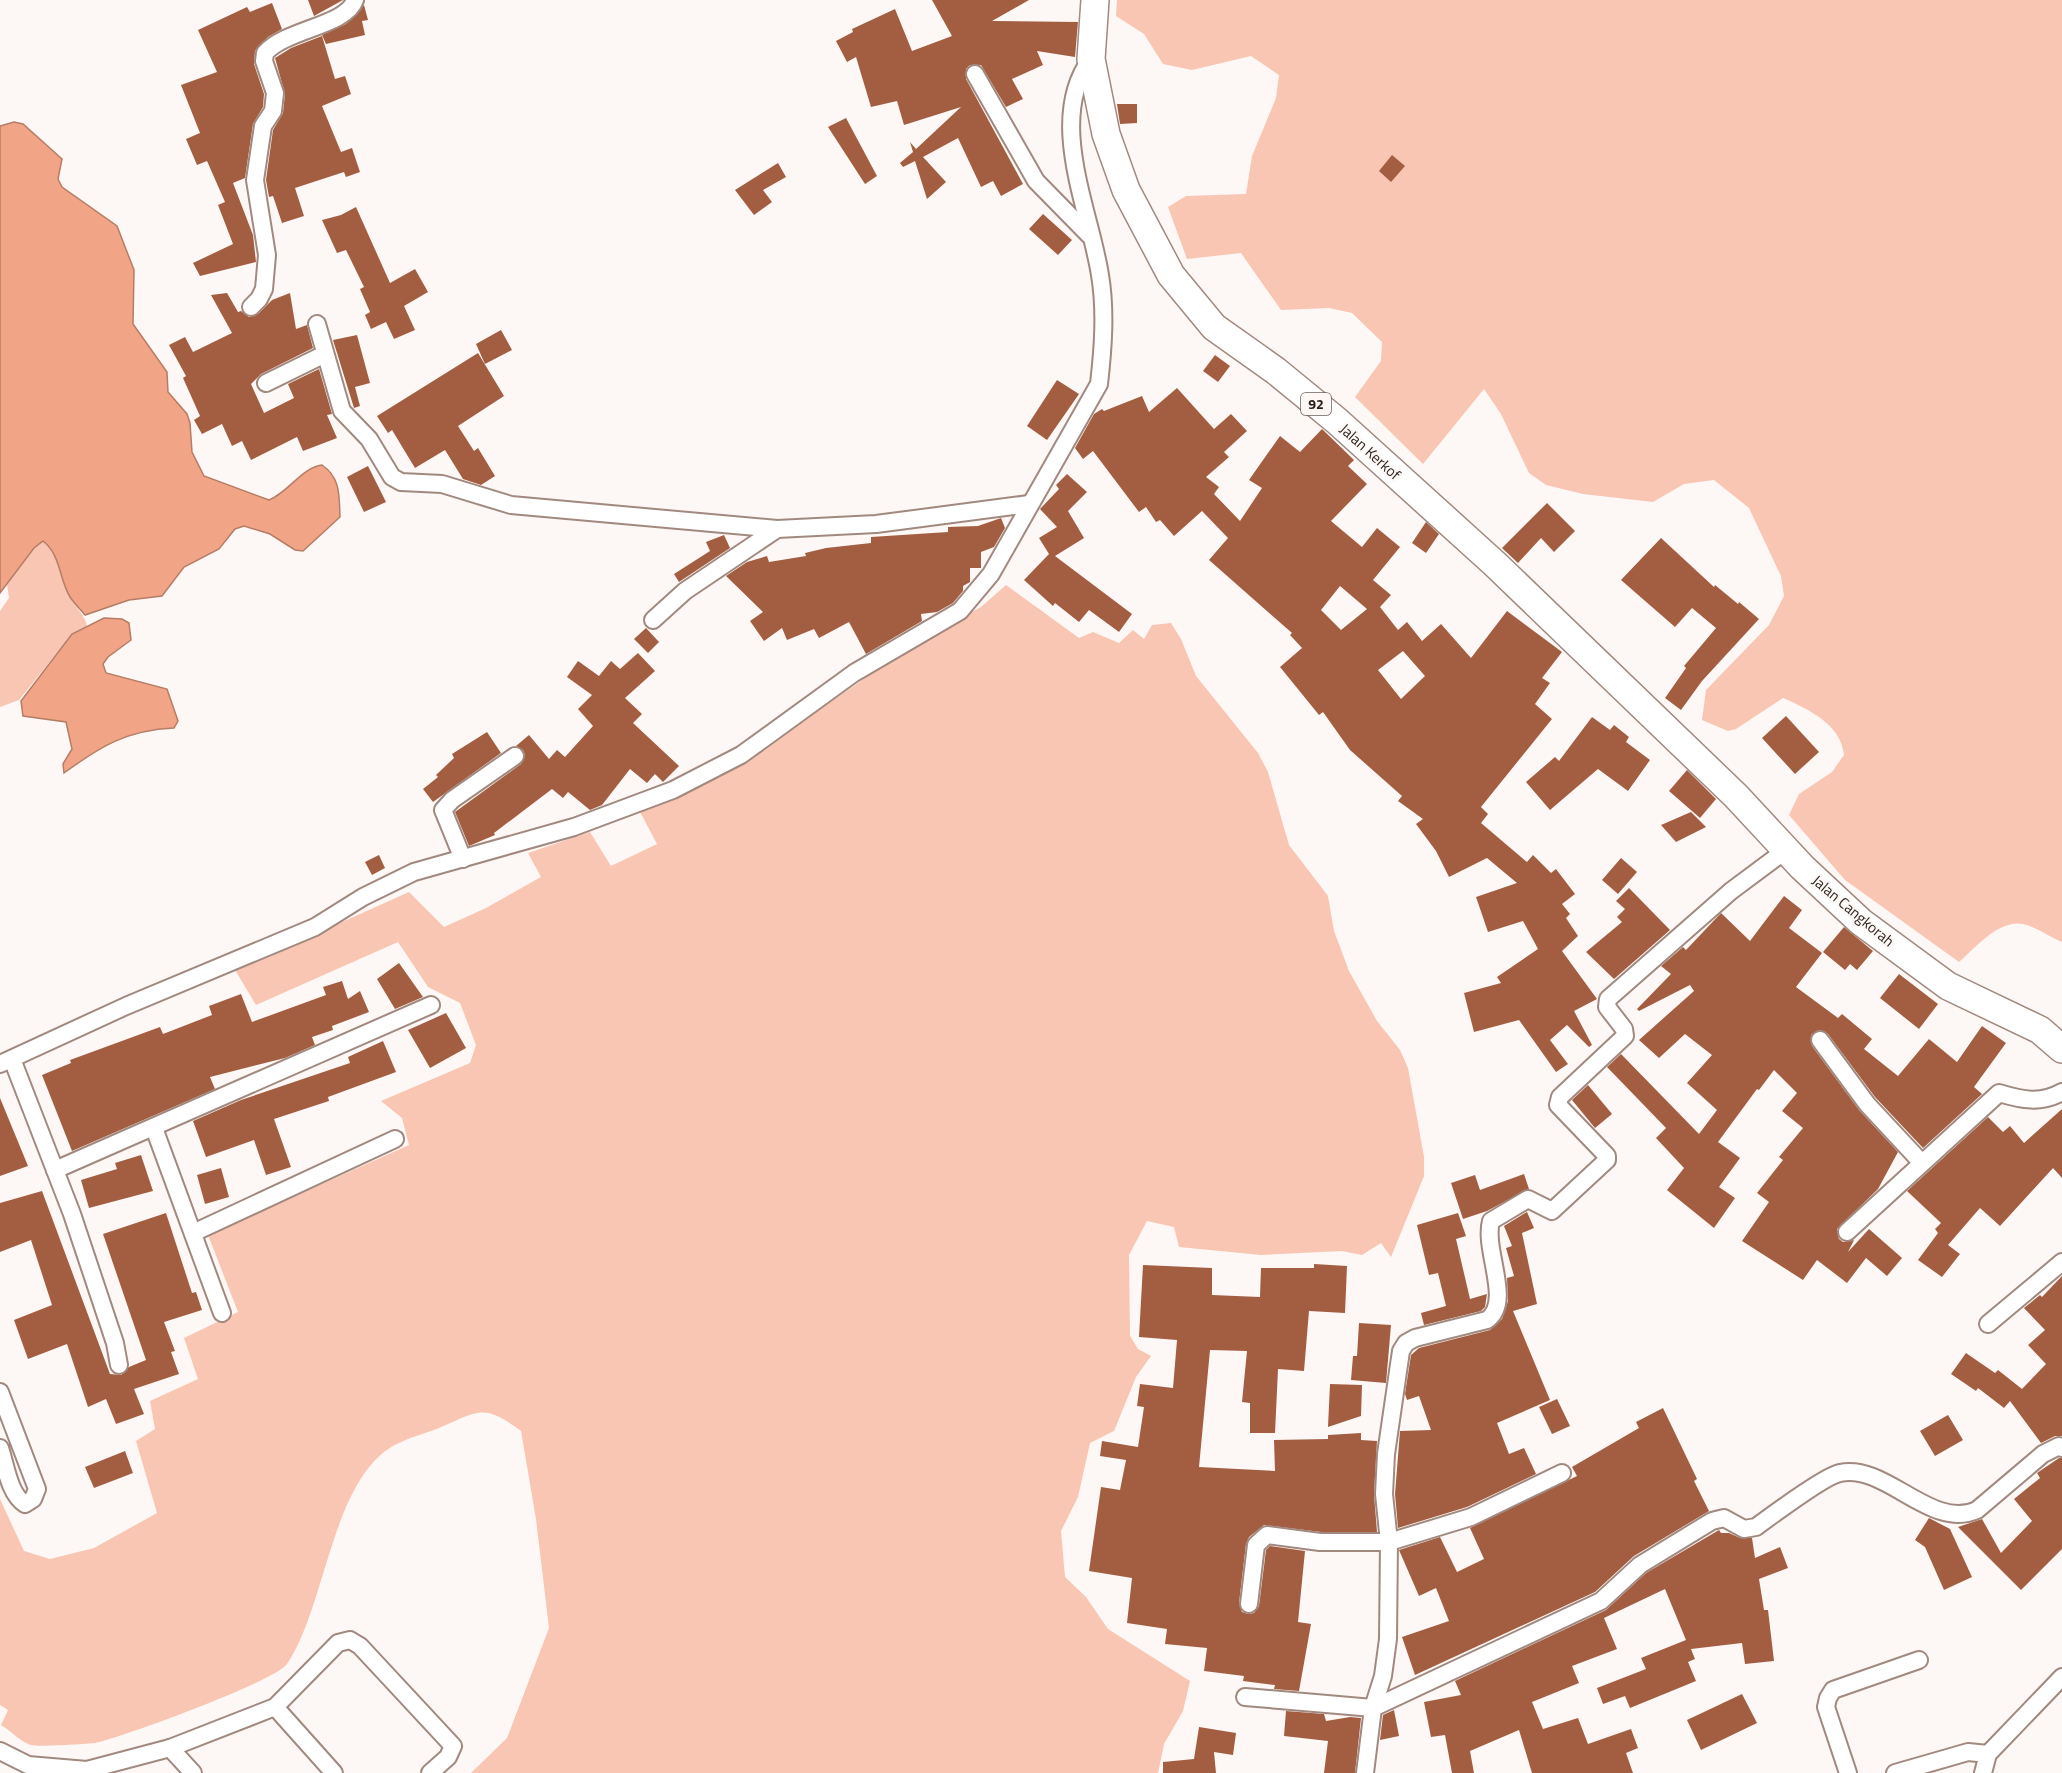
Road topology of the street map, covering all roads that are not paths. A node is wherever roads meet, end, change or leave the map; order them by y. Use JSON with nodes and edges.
{"nodes":[{"id":1,"x":355,"y":0,"type":"edge"},
{"id":2,"x":1095,"y":0,"type":"edge"},
{"id":3,"x":1091,"y":59,"type":"junction"},
{"id":4,"x":975,"y":74,"type":"dead end"},
{"id":5,"x":1090,"y":236,"type":"junction"},
{"id":6,"x":251,"y":307,"type":"dead end"},
{"id":7,"x":317,"y":324,"type":"dead end"},
{"id":8,"x":325,"y":354,"type":"junction"},
{"id":9,"x":266,"y":383,"type":"dead end"},
{"id":10,"x":1029,"y":504,"type":"junction"},
{"id":11,"x":777,"y":529,"type":"junction"},
{"id":12,"x":653,"y":620,"type":"dead end"},
{"id":13,"x":1673,"y":735,"type":"joint"},
{"id":14,"x":514,"y":756,"type":"dead end"},
{"id":15,"x":1786,"y":850,"type":"junction"},
{"id":16,"x":463,"y":859,"type":"junction"},
{"id":17,"x":431,"y":1005,"type":"dead end"},
{"id":18,"x":1820,"y":1040,"type":"dead end"},
{"id":19,"x":2062,"y":1049,"type":"edge"},
{"id":20,"x":6,"y":1061,"type":"edge"},
{"id":21,"x":2062,"y":1092,"type":"edge"},
{"id":22,"x":154,"y":1128,"type":"junction"},
{"id":23,"x":395,"y":1139,"type":"dead end"},
{"id":24,"x":1921,"y":1162,"type":"junction"},
{"id":25,"x":55,"y":1170,"type":"junction"},
{"id":26,"x":1847,"y":1232,"type":"dead end"},
{"id":27,"x":193,"y":1233,"type":"junction"},
{"id":28,"x":2062,"y":1262,"type":"edge"},
{"id":29,"x":222,"y":1313,"type":"dead end"},
{"id":30,"x":1988,"y":1324,"type":"dead end"},
{"id":31,"x":119,"y":1365,"type":"dead end"},
{"id":32,"x":0,"y":1392,"type":"edge"},
{"id":33,"x":0,"y":1448,"type":"edge"},
{"id":34,"x":2062,"y":1448,"type":"edge"},
{"id":35,"x":1562,"y":1473,"type":"dead end"},
{"id":36,"x":1389,"y":1542,"type":"junction"},
{"id":37,"x":1249,"y":1604,"type":"dead end"},
{"id":38,"x":1919,"y":1660,"type":"dead end"},
{"id":39,"x":2062,"y":1677,"type":"edge"},
{"id":40,"x":1245,"y":1697,"type":"dead end"},
{"id":41,"x":275,"y":1707,"type":"junction"},
{"id":42,"x":1373,"y":1708,"type":"junction"},
{"id":43,"x":170,"y":1748,"type":"junction"},
{"id":44,"x":0,"y":1751,"type":"edge"},
{"id":45,"x":1988,"y":1754,"type":"junction"},
{"id":46,"x":193,"y":1773,"type":"edge"},
{"id":47,"x":334,"y":1773,"type":"edge"},
{"id":48,"x":430,"y":1773,"type":"edge"},
{"id":49,"x":1365,"y":1773,"type":"edge"},
{"id":50,"x":1848,"y":1773,"type":"edge"},
{"id":51,"x":1895,"y":1773,"type":"edge"},
{"id":52,"x":1983,"y":1773,"type":"edge"}],
"edges":[{"from":1,"to":6,"type":"street"},
{"from":2,"to":3,"type":"main road","name":"Jalan Kerkof","number":"92"},
{"from":3,"to":5,"type":"street"},
{"from":3,"to":13,"type":"main road","name":"Jalan Kerkof","number":"92"},
{"from":4,"to":5,"type":"street"},
{"from":5,"to":10,"type":"street"},
{"from":7,"to":8,"type":"street"},
{"from":8,"to":9,"type":"street"},
{"from":8,"to":11,"type":"street"},
{"from":10,"to":11,"type":"street"},
{"from":10,"to":16,"type":"street"},
{"from":11,"to":12,"type":"street"},
{"from":13,"to":15,"type":"main road","name":"Jalan Cangkorah"},
{"from":14,"to":16,"type":"street"},
{"from":15,"to":19,"type":"main road","name":"Jalan Cangkorah"},
{"from":15,"to":36,"type":"street"},
{"from":16,"to":20,"type":"street"},
{"from":17,"to":22,"type":"street"},
{"from":18,"to":24,"type":"street"},
{"from":20,"to":25,"type":"street"},
{"from":21,"to":24,"type":"street"},
{"from":22,"to":25,"type":"street"},
{"from":22,"to":27,"type":"street"},
{"from":23,"to":27,"type":"street"},
{"from":24,"to":26,"type":"street"},
{"from":25,"to":31,"type":"street"},
{"from":27,"to":29,"type":"street"},
{"from":28,"to":30,"type":"street"},
{"from":32,"to":33,"type":"street"},
{"from":34,"to":42,"type":"street"},
{"from":35,"to":36,"type":"street"},
{"from":36,"to":37,"type":"street"},
{"from":36,"to":42,"type":"street"},
{"from":38,"to":50,"type":"street"},
{"from":39,"to":45,"type":"street"},
{"from":40,"to":42,"type":"street"},
{"from":41,"to":43,"type":"street"},
{"from":41,"to":47,"type":"street"},
{"from":41,"to":48,"type":"street"},
{"from":42,"to":49,"type":"street"},
{"from":43,"to":44,"type":"street"},
{"from":43,"to":46,"type":"street"},
{"from":45,"to":51,"type":"street"},
{"from":45,"to":52,"type":"street"}]}
